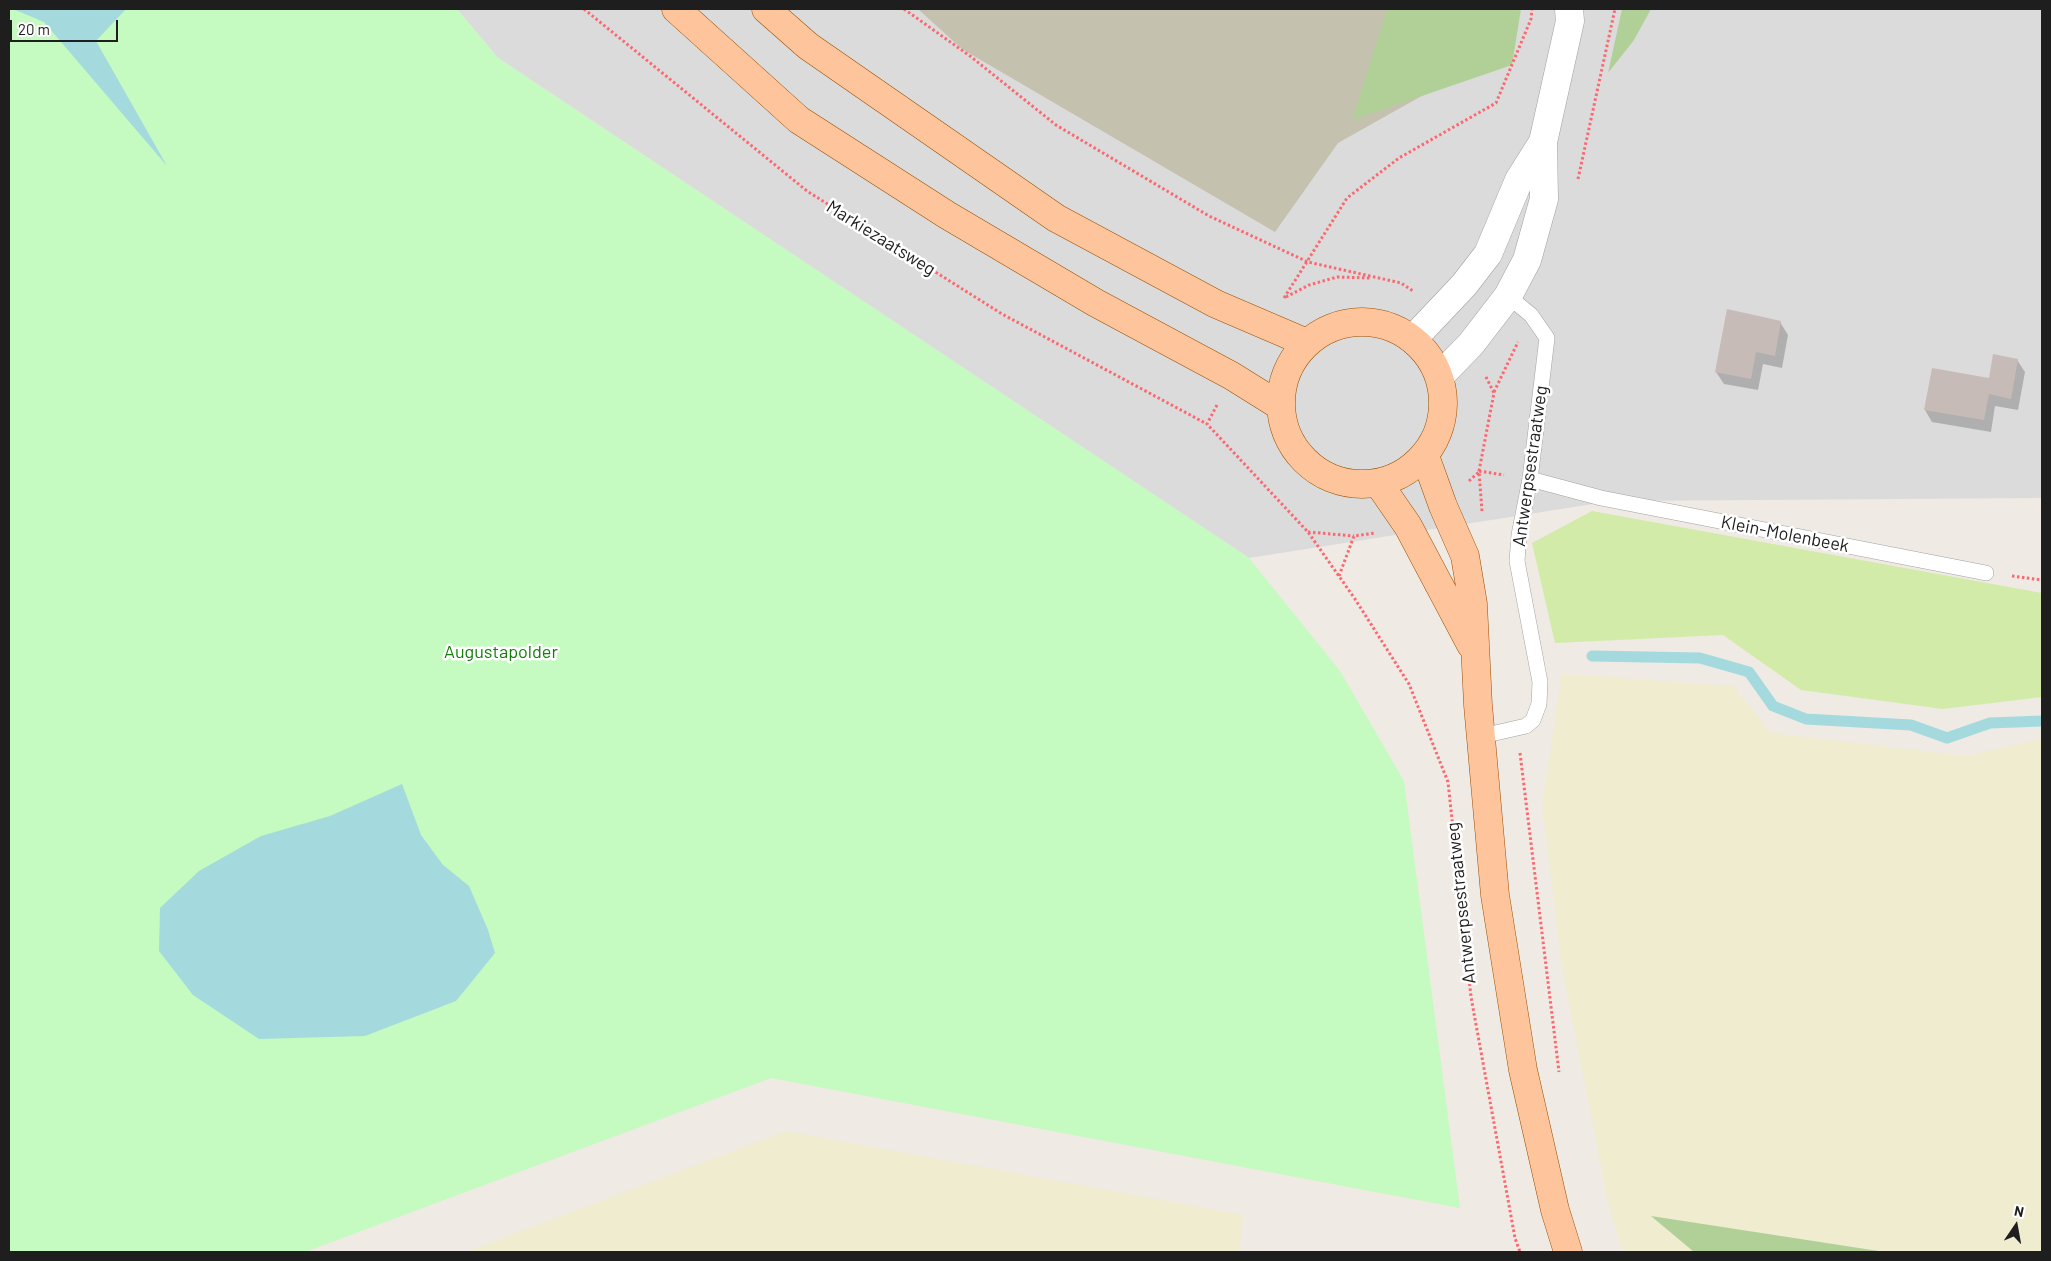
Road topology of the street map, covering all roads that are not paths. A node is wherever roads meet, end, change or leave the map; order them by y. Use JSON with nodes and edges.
{"nodes":[{"id":1,"x":676,"y":9,"type":"edge"},
{"id":2,"x":766,"y":9,"type":"edge"},
{"id":3,"x":1572,"y":13,"type":"edge"},
{"id":4,"x":1543,"y":142,"type":"junction"},
{"id":5,"x":1508,"y":296,"type":"junction"},
{"id":6,"x":1413,"y":339,"type":"junction"},
{"id":7,"x":1307,"y":343,"type":"junction"},
{"id":8,"x":1440,"y":376,"type":"junction"},
{"id":9,"x":1280,"y":406,"type":"junction"},
{"id":10,"x":1425,"y":456,"type":"junction"},
{"id":11,"x":1530,"y":479,"type":"junction"},
{"id":12,"x":1379,"y":484,"type":"junction"},
{"id":13,"x":1986,"y":573,"type":"road end"},
{"id":14,"x":1476,"y":653,"type":"junction"},
{"id":15,"x":1482,"y":736,"type":"junction"},
{"id":16,"x":1568,"y":1252,"type":"edge"}],
"edges":[{"from":1,"to":9,"type":"main road"},
{"from":2,"to":7,"type":"main road"},
{"from":3,"to":4,"type":"street"},
{"from":4,"to":5,"type":"street"},
{"from":4,"to":6,"type":"street"},
{"from":5,"to":8,"type":"street"},
{"from":5,"to":11,"type":"lane","name":"Antwerpsestraatweg"},
{"from":6,"to":7,"type":"main road"},
{"from":6,"to":8,"type":"main road"},
{"from":7,"to":9,"type":"main road"},
{"from":8,"to":10,"type":"main road"},
{"from":9,"to":12,"type":"main road"},
{"from":10,"to":12,"type":"main road"},
{"from":10,"to":14,"type":"main road","name":"Antwerpsestraatweg"},
{"from":11,"to":13,"type":"lane","name":"Klein-Molenbeek"},
{"from":11,"to":15,"type":"lane","name":"Antwerpsestraatweg"},
{"from":12,"to":14,"type":"main road","name":"Antwerpsestraatweg"},
{"from":14,"to":15,"type":"main road","name":"Antwerpsestraatweg"},
{"from":15,"to":16,"type":"main road","name":"Antwerpsestraatweg"}]}
